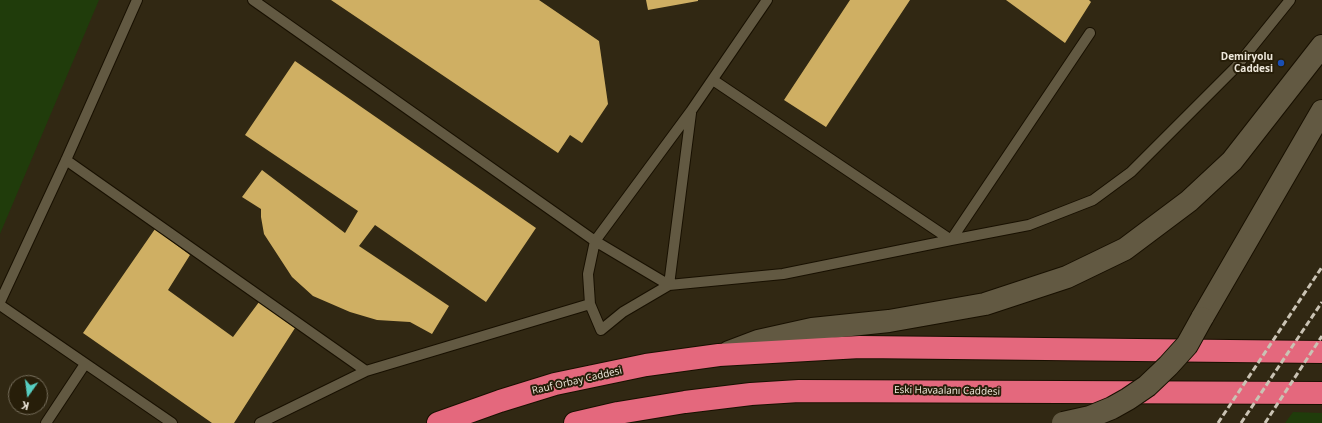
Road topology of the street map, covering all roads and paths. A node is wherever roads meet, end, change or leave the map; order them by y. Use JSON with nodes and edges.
{"nodes":[{"id":1,"x":137,"y":0,"type":"edge"},
{"id":2,"x":253,"y":0,"type":"edge"},
{"id":3,"x":767,"y":0,"type":"edge"},
{"id":4,"x":1290,"y":0,"type":"edge"},
{"id":5,"x":1090,"y":33,"type":"dead end"},
{"id":6,"x":1322,"y":46,"type":"edge"},
{"id":7,"x":713,"y":80,"type":"junction"},
{"id":8,"x":1322,"y":111,"type":"edge"},
{"id":9,"x":691,"y":112,"type":"junction"},
{"id":10,"x":66,"y":160,"type":"junction"},
{"id":11,"x":595,"y":240,"type":"junction"},
{"id":12,"x":951,"y":240,"type":"junction"},
{"id":13,"x":669,"y":285,"type":"junction"},
{"id":14,"x":0,"y":304,"type":"edge"},
{"id":15,"x":590,"y":304,"type":"junction"},
{"id":16,"x":1322,"y":352,"type":"edge"},
{"id":17,"x":719,"y":355,"type":"junction"},
{"id":18,"x":85,"y":364,"type":"junction"},
{"id":19,"x":366,"y":371,"type":"junction"},
{"id":20,"x":1322,"y":392,"type":"edge"},
{"id":21,"x":46,"y":423,"type":"edge"},
{"id":22,"x":172,"y":423,"type":"edge"},
{"id":23,"x":260,"y":423,"type":"edge"},
{"id":24,"x":438,"y":423,"type":"edge"},
{"id":25,"x":575,"y":423,"type":"edge"},
{"id":26,"x":1063,"y":423,"type":"edge"}],
"edges":[{"from":1,"to":10,"type":"lane"},
{"from":2,"to":11,"type":"lane"},
{"from":3,"to":7,"type":"lane"},
{"from":4,"to":12,"type":"lane"},
{"from":5,"to":12,"type":"lane"},
{"from":6,"to":17,"type":"main road"},
{"from":7,"to":9,"type":"lane"},
{"from":7,"to":12,"type":"lane"},
{"from":8,"to":26,"type":"main road","bridge":true},
{"from":9,"to":11,"type":"lane"},
{"from":9,"to":13,"type":"lane"},
{"from":10,"to":14,"type":"lane"},
{"from":10,"to":19,"type":"lane"},
{"from":11,"to":13,"type":"lane"},
{"from":11,"to":15,"type":"lane"},
{"from":12,"to":13,"type":"lane"},
{"from":13,"to":15,"type":"lane"},
{"from":14,"to":18,"type":"lane"},
{"from":15,"to":19,"type":"lane"},
{"from":16,"to":17,"type":"highway"},
{"from":17,"to":24,"type":"highway","name":"Rauf Orbay Caddesi"},
{"from":18,"to":21,"type":"lane"},
{"from":18,"to":22,"type":"lane"},
{"from":19,"to":23,"type":"lane"},
{"from":20,"to":25,"type":"highway","name":"Eski Havaalanı Caddesi"}]}
